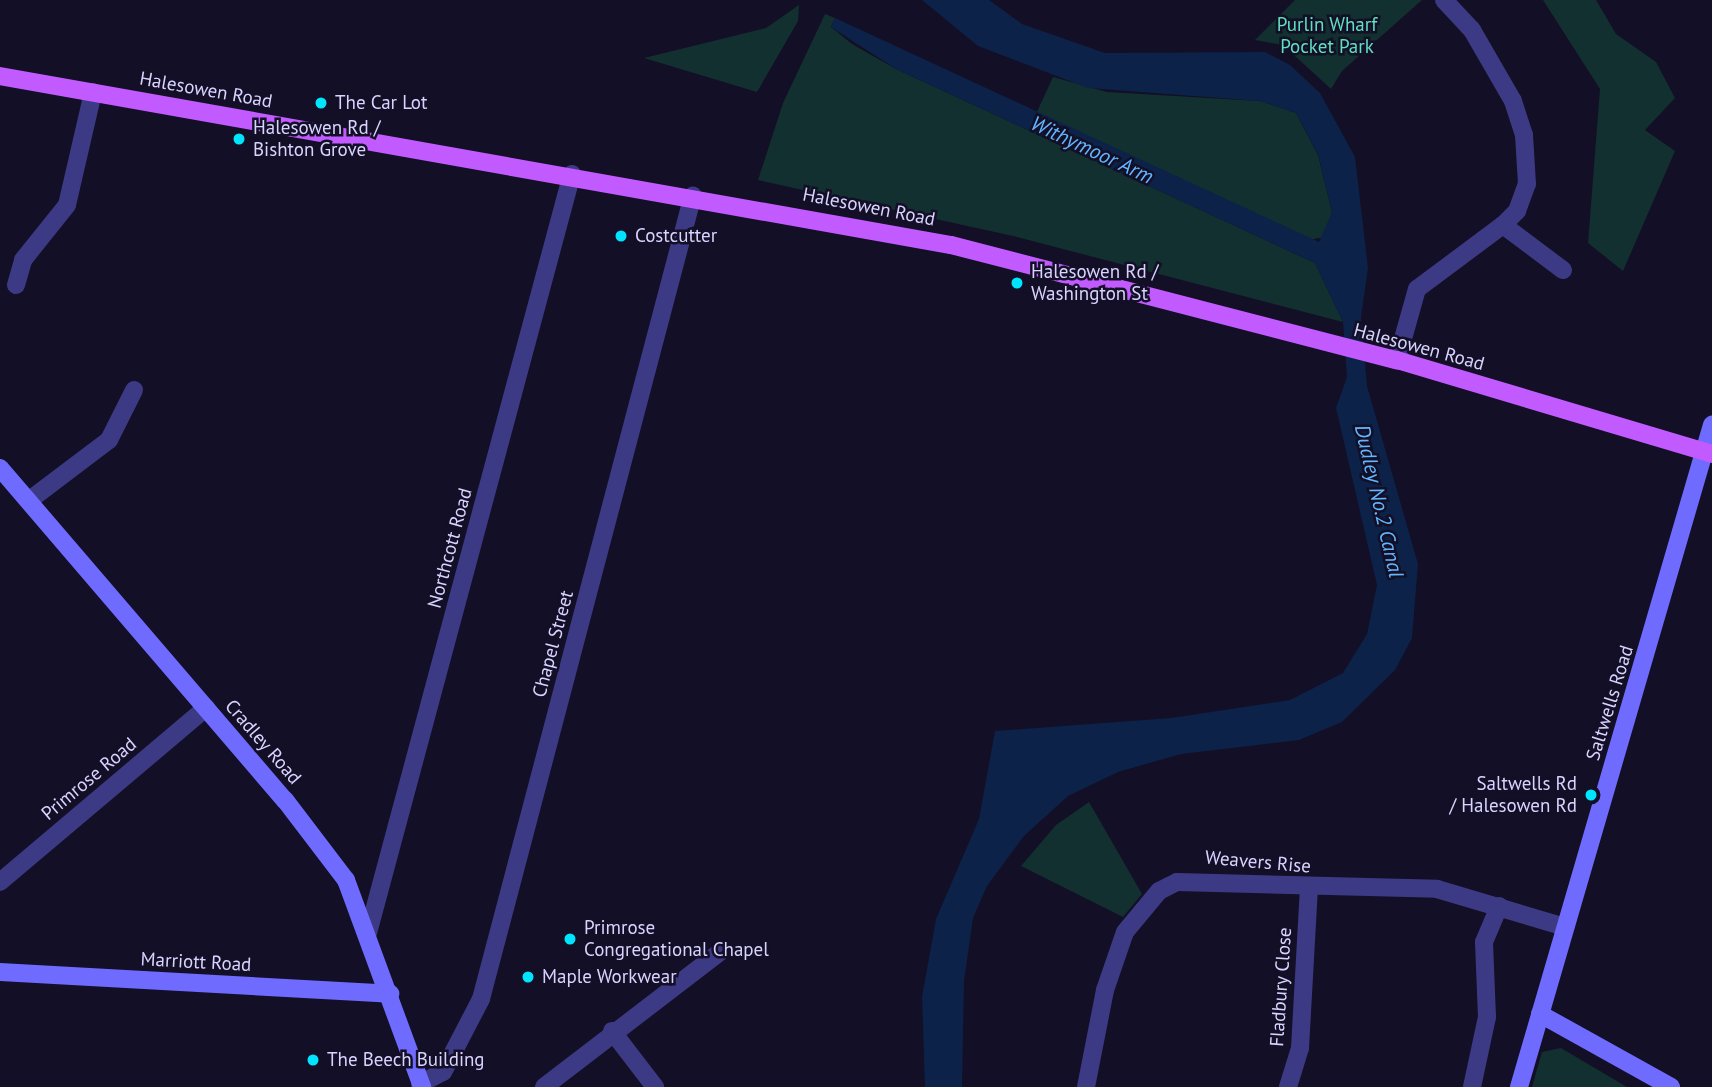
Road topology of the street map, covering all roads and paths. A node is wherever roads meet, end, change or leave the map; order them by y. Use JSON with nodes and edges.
{"nodes":[{"id":1,"x":1444,"y":0,"type":"edge"},
{"id":2,"x":0,"y":76,"type":"edge"},
{"id":3,"x":93,"y":92,"type":"junction"},
{"id":4,"x":572,"y":174,"type":"junction"},
{"id":5,"x":693,"y":195,"type":"junction"},
{"id":6,"x":1503,"y":225,"type":"junction"},
{"id":7,"x":1563,"y":270,"type":"dead end"},
{"id":8,"x":16,"y":285,"type":"dead end"},
{"id":9,"x":1389,"y":358,"type":"junction"},
{"id":10,"x":134,"y":390,"type":"dead end"},
{"id":11,"x":1712,"y":425,"type":"edge"},
{"id":12,"x":1709,"y":453,"type":"edge"},
{"id":13,"x":0,"y":468,"type":"edge"},
{"id":14,"x":31,"y":499,"type":"junction"},
{"id":15,"x":206,"y":708,"type":"junction"},
{"id":16,"x":0,"y":882,"type":"edge"},
{"id":17,"x":1309,"y":888,"type":"junction"},
{"id":18,"x":1499,"y":905,"type":"junction"},
{"id":19,"x":1565,"y":927,"type":"junction"},
{"id":20,"x":368,"y":933,"type":"junction"},
{"id":21,"x":720,"y":952,"type":"dead end"},
{"id":22,"x":0,"y":972,"type":"edge"},
{"id":23,"x":390,"y":994,"type":"junction"},
{"id":24,"x":1540,"y":1014,"type":"junction"},
{"id":25,"x":612,"y":1031,"type":"junction"},
{"id":26,"x":421,"y":1085,"type":"edge"},
{"id":27,"x":544,"y":1087,"type":"edge"},
{"id":28,"x":655,"y":1087,"type":"edge"},
{"id":29,"x":1086,"y":1087,"type":"edge"},
{"id":30,"x":1288,"y":1087,"type":"edge"},
{"id":31,"x":1472,"y":1087,"type":"edge"},
{"id":32,"x":1520,"y":1087,"type":"edge"},
{"id":33,"x":1671,"y":1087,"type":"edge"}],
"edges":[{"from":1,"to":6,"type":"street"},
{"from":2,"to":3,"type":"main road","name":"Halesowen Road"},
{"from":3,"to":4,"type":"main road","name":"Halesowen Road"},
{"from":3,"to":8,"type":"street"},
{"from":4,"to":5,"type":"main road","name":"Halesowen Road"},
{"from":4,"to":20,"type":"street","name":"Northcott Road"},
{"from":5,"to":9,"type":"main road","name":"Halesowen Road"},
{"from":5,"to":26,"type":"street","name":"Chapel Street"},
{"from":6,"to":7,"type":"street"},
{"from":6,"to":9,"type":"street"},
{"from":9,"to":12,"type":"main road","name":"Halesowen Road"},
{"from":10,"to":14,"type":"street"},
{"from":11,"to":12,"type":"street","name":"Saltwells Road"},
{"from":12,"to":19,"type":"street","name":"Saltwells Road"},
{"from":13,"to":14,"type":"street","name":"Cradley Road"},
{"from":14,"to":15,"type":"street","name":"Cradley Road"},
{"from":15,"to":16,"type":"street","name":"Primrose Road"},
{"from":15,"to":20,"type":"street","name":"Cradley Road"},
{"from":17,"to":18,"type":"street","name":"Weavers Rise"},
{"from":17,"to":29,"type":"street","name":"Weavers Rise"},
{"from":17,"to":30,"type":"street","name":"Fladbury Close"},
{"from":18,"to":19,"type":"street","name":"Weavers Rise"},
{"from":18,"to":31,"type":"street"},
{"from":19,"to":24,"type":"street","name":"Saltwells Road"},
{"from":20,"to":23,"type":"street","name":"Cradley Road"},
{"from":21,"to":25,"type":"street"},
{"from":22,"to":23,"type":"street","name":"Marriott Road"},
{"from":23,"to":26,"type":"street","name":"Cradley Road"},
{"from":24,"to":32,"type":"street","name":"Saltwells Road"},
{"from":24,"to":33,"type":"street"},
{"from":25,"to":27,"type":"street"},
{"from":25,"to":28,"type":"street"}]}
